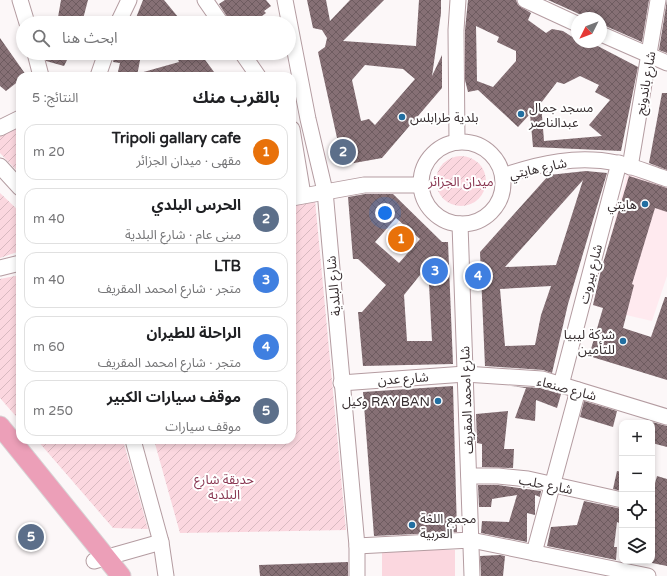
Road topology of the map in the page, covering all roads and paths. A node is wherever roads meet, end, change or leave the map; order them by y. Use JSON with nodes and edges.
{"nodes":[{"id":1,"x":20,"y":0,"type":"edge"},
{"id":2,"x":129,"y":0,"type":"edge"},
{"id":3,"x":205,"y":0,"type":"edge"},
{"id":4,"x":285,"y":0,"type":"edge"},
{"id":5,"x":458,"y":0,"type":"edge"},
{"id":6,"x":525,"y":0,"type":"edge"},
{"id":7,"x":658,"y":0,"type":"edge"},
{"id":8,"x":25,"y":16,"type":"edge"},
{"id":9,"x":121,"y":16,"type":"edge"},
{"id":10,"x":216,"y":16,"type":"edge"},
{"id":11,"x":288,"y":16,"type":"edge"},
{"id":12,"x":571,"y":21,"type":"edge"},
{"id":13,"x":607,"y":37,"type":"edge"},
{"id":14,"x":650,"y":55,"type":"junction"},
{"id":15,"x":296,"y":57,"type":"edge"},
{"id":16,"x":37,"y":60,"type":"edge"},
{"id":17,"x":104,"y":60,"type":"edge"},
{"id":18,"x":247,"y":60,"type":"edge"},
{"id":19,"x":667,"y":63,"type":"edge"},
{"id":20,"x":40,"y":72,"type":"edge"},
{"id":21,"x":99,"y":72,"type":"edge"},
{"id":22,"x":255,"y":72,"type":"edge"},
{"id":23,"x":308,"y":119,"type":"junction"},
{"id":24,"x":16,"y":120,"type":"edge"},
{"id":25,"x":296,"y":122,"type":"edge"},
{"id":26,"x":0,"y":128,"type":"edge"},
{"id":27,"x":457,"y":142,"type":"junction"},
{"id":28,"x":625,"y":165,"type":"junction"},
{"id":29,"x":0,"y":166,"type":"edge"},
{"id":30,"x":296,"y":174,"type":"edge"},
{"id":31,"x":503,"y":176,"type":"junction"},
{"id":32,"x":667,"y":179,"type":"edge"},
{"id":33,"x":16,"y":184,"type":"edge"},
{"id":34,"x":422,"y":185,"type":"junction"},
{"id":35,"x":325,"y":191,"type":"junction"},
{"id":36,"x":298,"y":196,"type":"edge"},
{"id":37,"x":460,"y":224,"type":"junction"},
{"id":38,"x":16,"y":264,"type":"edge"},
{"id":39,"x":0,"y":268,"type":"edge"},
{"id":40,"x":465,"y":374,"type":"junction"},
{"id":41,"x":341,"y":382,"type":"junction"},
{"id":42,"x":561,"y":385,"type":"junction"},
{"id":43,"x":578,"y":390,"type":"junction"},
{"id":44,"x":667,"y":417,"type":"edge"},
{"id":45,"x":0,"y":426,"type":"edge"},
{"id":46,"x":134,"y":444,"type":"edge"},
{"id":47,"x":0,"y":446,"type":"edge"},
{"id":48,"x":469,"y":476,"type":"junction"},
{"id":49,"x":552,"y":484,"type":"junction"},
{"id":50,"x":619,"y":499,"type":"edge"},
{"id":51,"x":471,"y":540,"type":"junction"},
{"id":52,"x":161,"y":542,"type":"junction"},
{"id":53,"x":357,"y":546,"type":"junction"},
{"id":54,"x":534,"y":553,"type":"junction"},
{"id":55,"x":102,"y":565,"type":"edge"},
{"id":56,"x":121,"y":576,"type":"edge"},
{"id":57,"x":166,"y":576,"type":"edge"},
{"id":58,"x":357,"y":576,"type":"edge"},
{"id":59,"x":472,"y":576,"type":"edge"},
{"id":60,"x":648,"y":576,"type":"edge"}],
"edges":[{"from":1,"to":8,"type":"street"},
{"from":2,"to":9,"type":"street"},
{"from":3,"to":10,"type":"street"},
{"from":4,"to":11,"type":"street","name":"شارع البلدية"},
{"from":5,"to":27,"type":"street"},
{"from":6,"to":12,"type":"street"},
{"from":7,"to":14,"type":"street","name":"شارع باندونج"},
{"from":13,"to":14,"type":"street"},
{"from":14,"to":19,"type":"street"},
{"from":14,"to":28,"type":"street","name":"شارع باندونج"},
{"from":15,"to":23,"type":"street","name":"شارع البلدية"},
{"from":16,"to":20,"type":"street"},
{"from":17,"to":21,"type":"street"},
{"from":18,"to":22,"type":"street"},
{"from":23,"to":25,"type":"street"},
{"from":23,"to":35,"type":"street","name":"شارع البلدية"},
{"from":24,"to":26,"type":"street"},
{"from":27,"to":31,"type":"street"},
{"from":27,"to":34,"type":"street"},
{"from":28,"to":31,"type":"street","name":"شارع هايتي"},
{"from":28,"to":32,"type":"street","name":"شارع هايتي"},
{"from":28,"to":42,"type":"street","name":"شارع بيروت"},
{"from":29,"to":33,"type":"street"},
{"from":30,"to":36,"type":"street"},
{"from":31,"to":37,"type":"street"},
{"from":34,"to":35,"type":"street"},
{"from":34,"to":37,"type":"street"},
{"from":35,"to":36,"type":"street"},
{"from":35,"to":41,"type":"street","name":"شارع البلدية"},
{"from":37,"to":40,"type":"street","name":"شارع امحمد المقريف"},
{"from":38,"to":39,"type":"street"},
{"from":40,"to":41,"type":"street","name":"شارع عدن"},
{"from":40,"to":42,"type":"street","name":"شارع صنعاء"},
{"from":40,"to":48,"type":"street","name":"شارع امحمد المقريف"},
{"from":41,"to":53,"type":"street","name":"شارع البلدية"},
{"from":42,"to":43,"type":"street","name":"شارع صنعاء"},
{"from":43,"to":44,"type":"street","name":"شارع صنعاء"},
{"from":43,"to":49,"type":"street"},
{"from":45,"to":55,"type":"main road"},
{"from":46,"to":52,"type":"street"},
{"from":47,"to":55,"type":"main road"},
{"from":48,"to":49,"type":"street","name":"شارع حلب"},
{"from":48,"to":51,"type":"street","name":"شارع امحمد المقريف"},
{"from":49,"to":50,"type":"street","name":"شارع حلب"},
{"from":49,"to":54,"type":"street"},
{"from":51,"to":53,"type":"street"},
{"from":51,"to":54,"type":"street"},
{"from":51,"to":59,"type":"street","name":"شارع امحمد المقريف"},
{"from":52,"to":55,"type":"street"},
{"from":52,"to":57,"type":"street"},
{"from":53,"to":58,"type":"street","name":"شارع البلدية"},
{"from":54,"to":60,"type":"street"},
{"from":55,"to":56,"type":"main road"}]}
